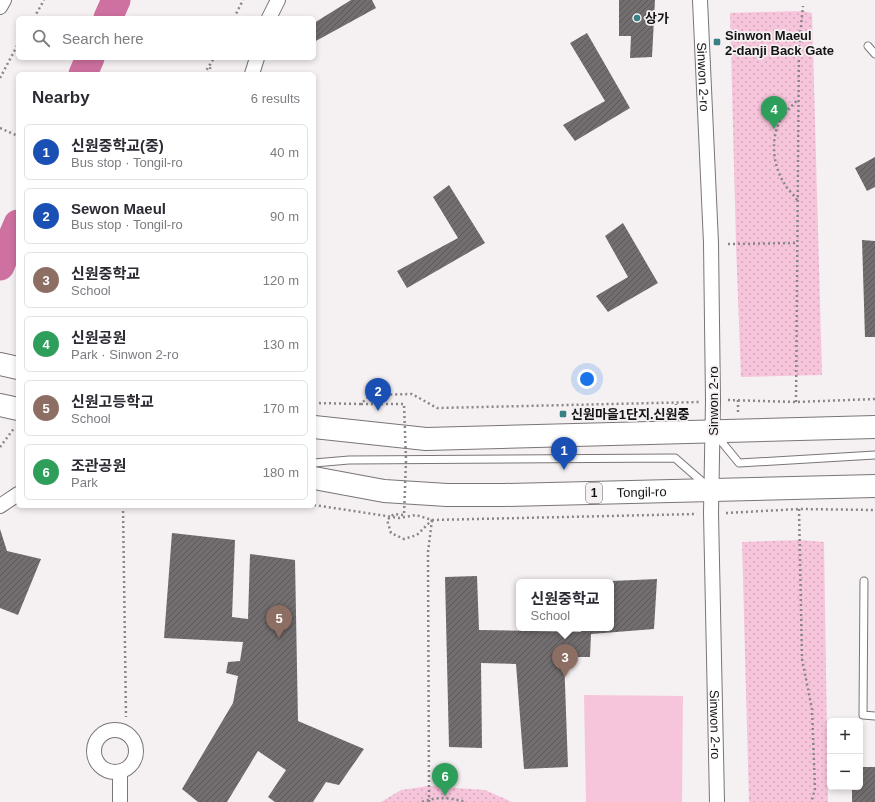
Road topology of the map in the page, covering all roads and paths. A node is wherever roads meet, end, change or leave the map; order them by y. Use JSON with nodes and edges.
{"nodes":[{"id":1,"x":4,"y":0,"type":"edge"},
{"id":2,"x":44,"y":0,"type":"edge"},
{"id":3,"x":242,"y":0,"type":"edge"},
{"id":4,"x":278,"y":0,"type":"edge"},
{"id":5,"x":700,"y":0,"type":"edge"},
{"id":6,"x":803,"y":6,"type":"dead end"},
{"id":7,"x":0,"y":7,"type":"edge"},
{"id":8,"x":35,"y":16,"type":"edge"},
{"id":9,"x":235,"y":16,"type":"edge"},
{"id":10,"x":270,"y":16,"type":"edge"},
{"id":11,"x":868,"y":46,"type":"dead end"},
{"id":12,"x":16,"y":48,"type":"edge"},
{"id":13,"x":875,"y":54,"type":"edge"},
{"id":14,"x":256,"y":60,"type":"edge"},
{"id":15,"x":212,"y":62,"type":"joint"},
{"id":16,"x":205,"y":72,"type":"edge"},
{"id":17,"x":210,"y":72,"type":"edge"},
{"id":18,"x":253,"y":72,"type":"edge"},
{"id":19,"x":0,"y":78,"type":"edge"},
{"id":20,"x":799,"y":98,"type":"junction"},
{"id":21,"x":2,"y":129,"type":"edge"},
{"id":22,"x":16,"y":135,"type":"edge"},
{"id":23,"x":797,"y":200,"type":"junction"},
{"id":24,"x":797,"y":243,"type":"junction"},
{"id":25,"x":728,"y":244,"type":"dead end"},
{"id":26,"x":0,"y":364,"type":"edge"},
{"id":27,"x":16,"y":368,"type":"edge"},
{"id":28,"x":875,"y":399,"type":"edge"},
{"id":29,"x":738,"y":400,"type":"dead end"},
{"id":30,"x":796,"y":402,"type":"junction"},
{"id":31,"x":316,"y":403,"type":"edge"},
{"id":32,"x":361,"y":404,"type":"junction"},
{"id":33,"x":676,"y":404,"type":"dead end"},
{"id":34,"x":0,"y":405,"type":"edge"},
{"id":35,"x":16,"y":409,"type":"edge"},
{"id":36,"x":16,"y":426,"type":"edge"},
{"id":37,"x":875,"y":426,"type":"edge"},
{"id":38,"x":316,"y":427,"type":"edge"},
{"id":39,"x":713,"y":431,"type":"junction"},
{"id":40,"x":0,"y":447,"type":"edge"},
{"id":41,"x":875,"y":455,"type":"edge"},
{"id":42,"x":316,"y":463,"type":"edge"},
{"id":43,"x":316,"y":478,"type":"edge"},
{"id":44,"x":875,"y":486,"type":"edge"},
{"id":45,"x":712,"y":490,"type":"junction"},
{"id":46,"x":16,"y":495,"type":"edge"},
{"id":47,"x":316,"y":505,"type":"edge"},
{"id":48,"x":0,"y":506,"type":"edge"},
{"id":49,"x":123,"y":508,"type":"edge"},
{"id":50,"x":799,"y":509,"type":"junction"},
{"id":51,"x":875,"y":510,"type":"edge"},
{"id":52,"x":737,"y":512,"type":"dead end"},
{"id":53,"x":680,"y":515,"type":"dead end"},
{"id":54,"x":432,"y":520,"type":"junction"},
{"id":55,"x":864,"y":581,"type":"dead end"},
{"id":56,"x":875,"y":716,"type":"edge"},
{"id":57,"x":126,"y":717,"type":"dead end"},
{"id":58,"x":120,"y":772,"type":"dead end"},
{"id":59,"x":429,"y":801,"type":"edge"},
{"id":60,"x":120,"y":802,"type":"edge"},
{"id":61,"x":422,"y":802,"type":"edge"},
{"id":62,"x":466,"y":802,"type":"edge"},
{"id":63,"x":717,"y":802,"type":"edge"},
{"id":64,"x":811,"y":802,"type":"edge"}],
"edges":[{"from":1,"to":7,"type":"street"},
{"from":2,"to":8,"type":"path"},
{"from":3,"to":9,"type":"path"},
{"from":4,"to":10,"type":"street"},
{"from":5,"to":39,"type":"street","name":"Sinwon 2-ro"},
{"from":6,"to":20,"type":"path"},
{"from":11,"to":13,"type":"lane"},
{"from":12,"to":19,"type":"path"},
{"from":14,"to":18,"type":"street"},
{"from":15,"to":16,"type":"path"},
{"from":15,"to":17,"type":"path"},
{"from":20,"to":23,"type":"path"},
{"from":20,"to":23,"type":"path"},
{"from":21,"to":22,"type":"path"},
{"from":23,"to":24,"type":"path"},
{"from":24,"to":25,"type":"path"},
{"from":24,"to":30,"type":"path"},
{"from":26,"to":27,"type":"main road"},
{"from":28,"to":30,"type":"path"},
{"from":29,"to":30,"type":"path"},
{"from":31,"to":32,"type":"path"},
{"from":32,"to":33,"type":"path"},
{"from":32,"to":54,"type":"path","bridge":true},
{"from":34,"to":35,"type":"main road"},
{"from":36,"to":40,"type":"path"},
{"from":37,"to":39,"type":"main road"},
{"from":38,"to":39,"type":"main road"},
{"from":39,"to":41,"type":"lane"},
{"from":39,"to":45,"type":"street","name":"Sinwon 2-ro"},
{"from":42,"to":45,"type":"lane"},
{"from":43,"to":45,"type":"main road","name":"Tongil-ro","number":"1"},
{"from":44,"to":45,"type":"main road","name":"Tongil-ro","number":"1"},
{"from":45,"to":63,"type":"street","name":"Sinwon 2-ro"},
{"from":46,"to":48,"type":"street"},
{"from":47,"to":54,"type":"path"},
{"from":49,"to":57,"type":"path"},
{"from":50,"to":51,"type":"path"},
{"from":50,"to":52,"type":"path"},
{"from":50,"to":64,"type":"path"},
{"from":53,"to":54,"type":"path"},
{"from":54,"to":59,"type":"path"},
{"from":55,"to":56,"type":"lane"},
{"from":58,"to":60,"type":"street"},
{"from":59,"to":61,"type":"path"},
{"from":59,"to":62,"type":"path"}]}
